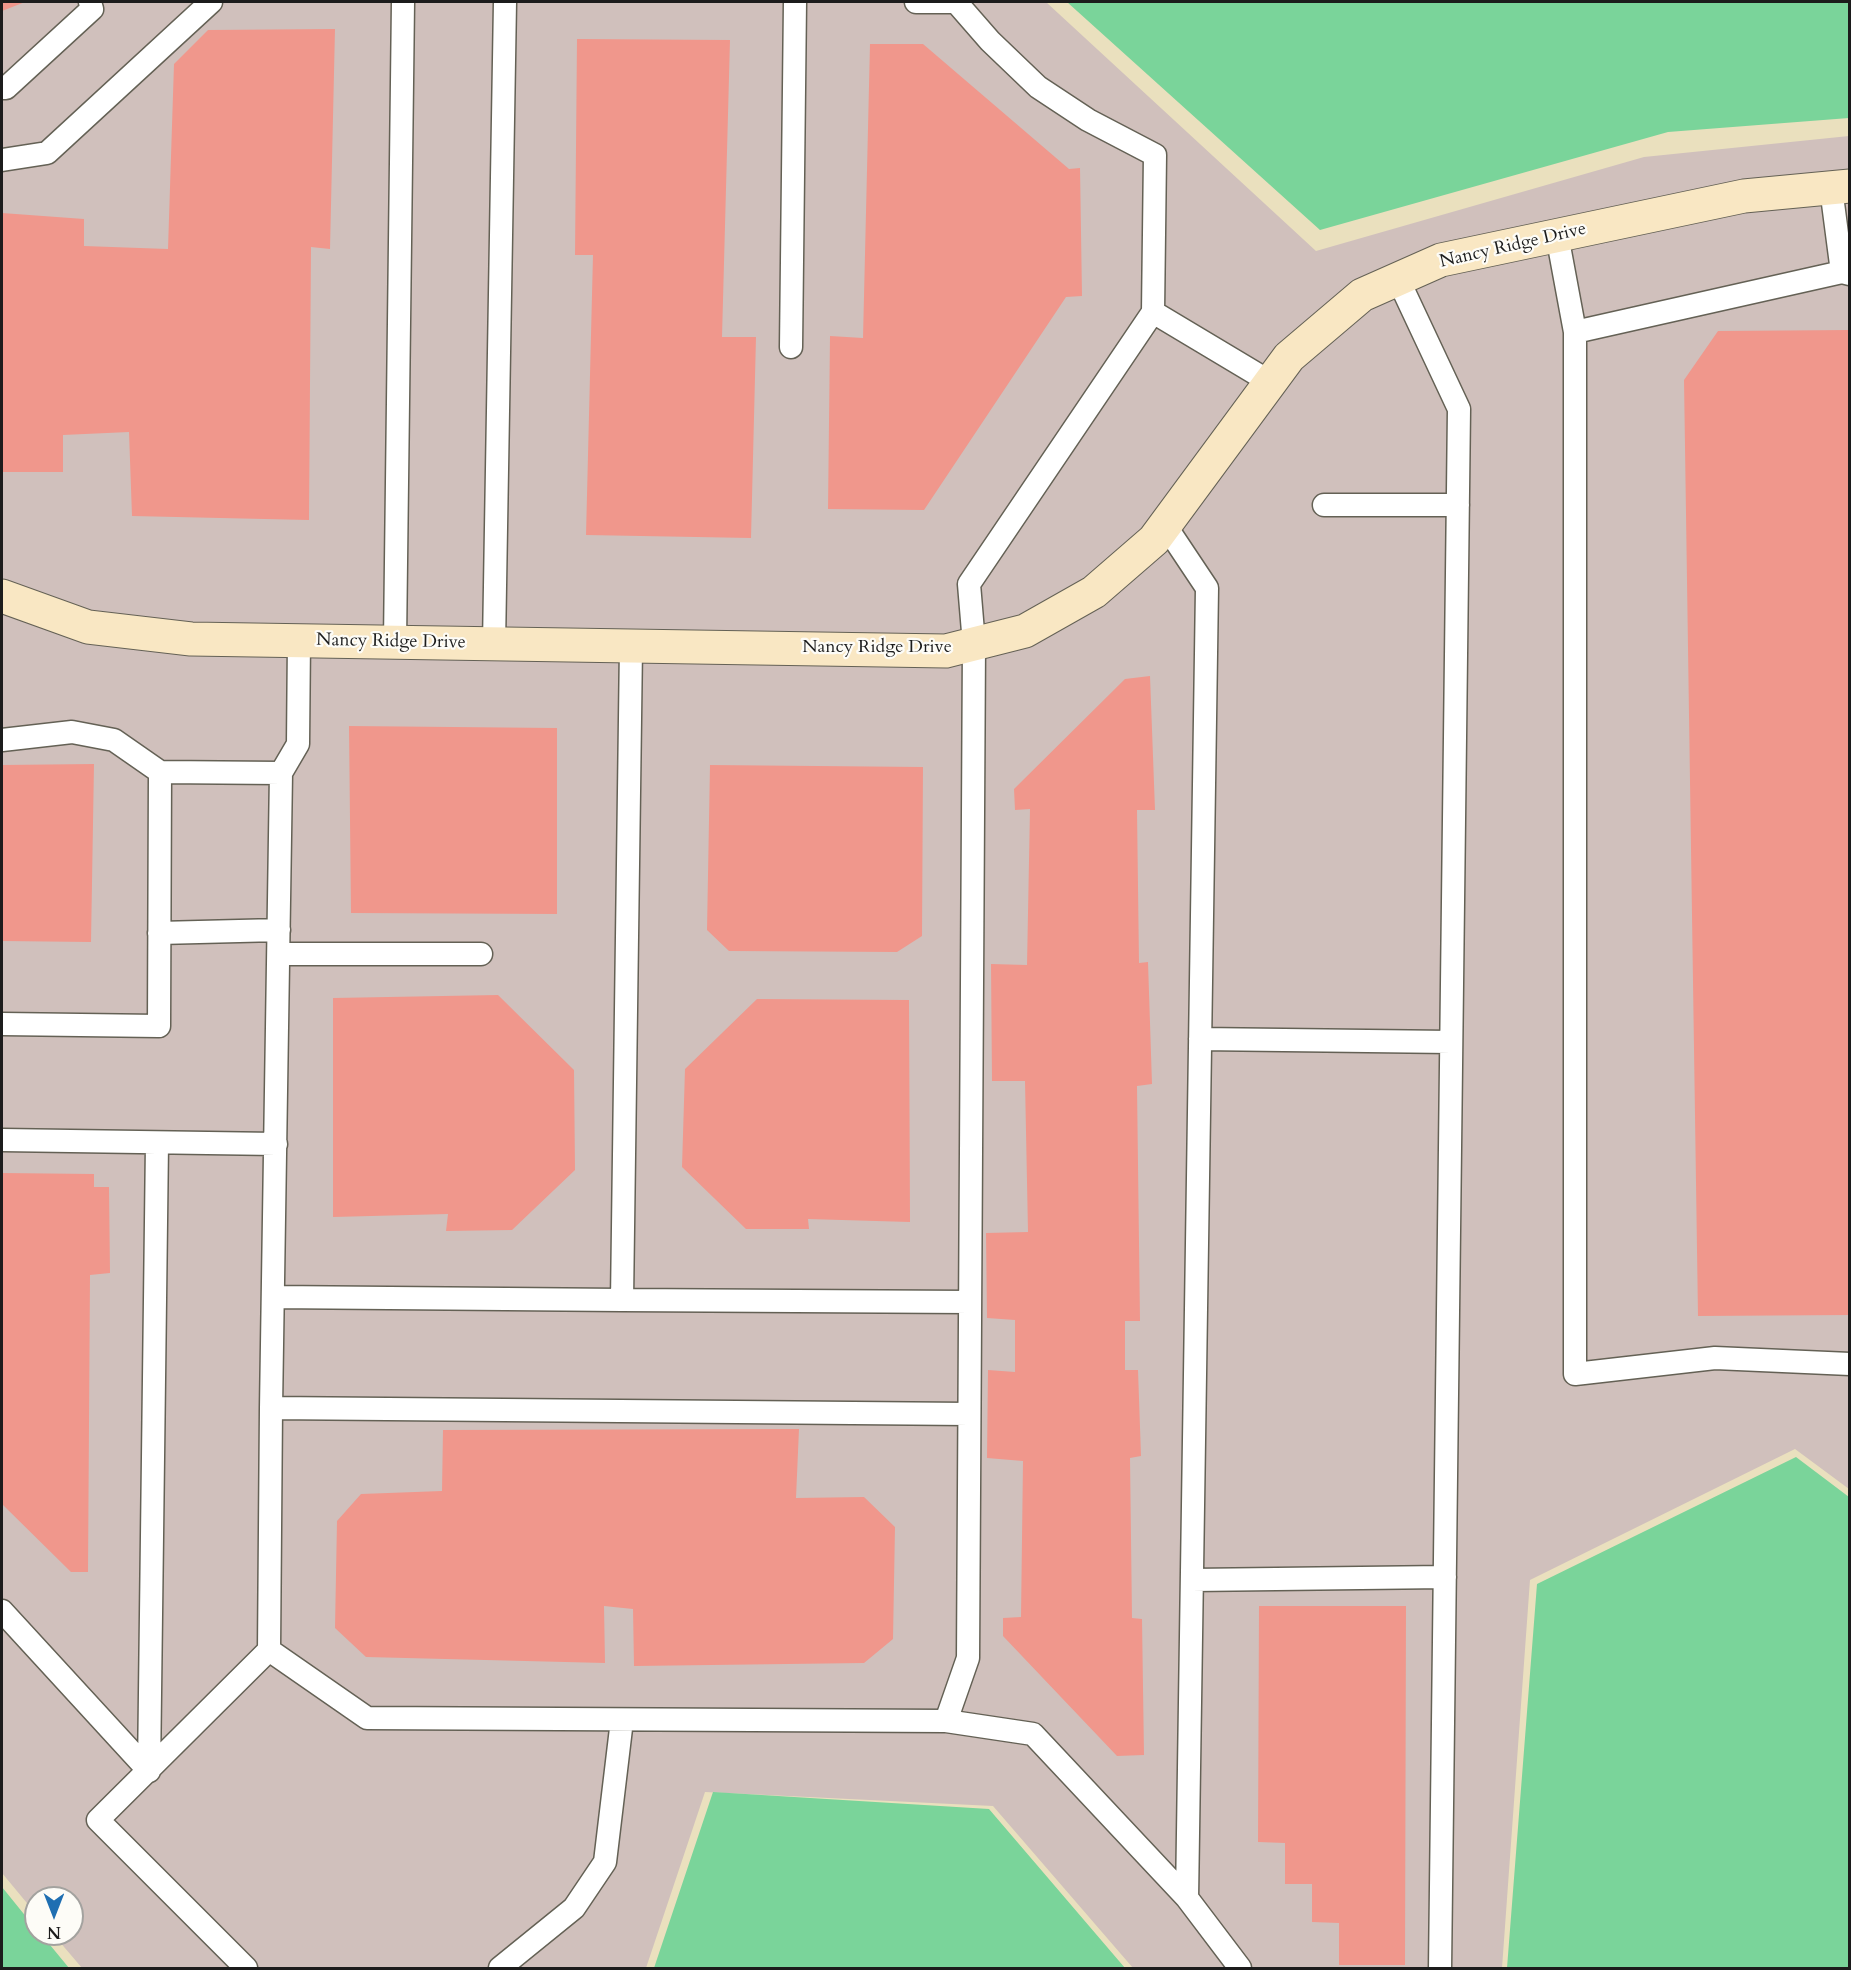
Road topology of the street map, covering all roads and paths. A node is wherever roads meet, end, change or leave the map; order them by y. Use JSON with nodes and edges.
{"nodes":[{"id":1,"x":90,"y":2,"type":"edge"},
{"id":2,"x":211,"y":2,"type":"edge"},
{"id":3,"x":403,"y":2,"type":"edge"},
{"id":4,"x":505,"y":2,"type":"edge"},
{"id":5,"x":795,"y":2,"type":"edge"},
{"id":6,"x":916,"y":2,"type":"edge"},
{"id":7,"x":2,"y":88,"type":"edge"},
{"id":8,"x":2,"y":159,"type":"edge"},
{"id":9,"x":1840,"y":187,"type":"edge"},
{"id":10,"x":1557,"y":235,"type":"junction"},
{"id":11,"x":1846,"y":273,"type":"edge"},
{"id":12,"x":1398,"y":279,"type":"junction"},
{"id":13,"x":1153,"y":312,"type":"junction"},
{"id":14,"x":1575,"y":332,"type":"junction"},
{"id":15,"x":790,"y":347,"type":"dead end"},
{"id":16,"x":1270,"y":382,"type":"junction"},
{"id":17,"x":1324,"y":505,"type":"dead end"},
{"id":18,"x":1458,"y":505,"type":"junction"},
{"id":19,"x":1165,"y":525,"type":"junction"},
{"id":20,"x":2,"y":596,"type":"edge"},
{"id":21,"x":299,"y":640,"type":"junction"},
{"id":22,"x":395,"y":642,"type":"junction"},
{"id":23,"x":494,"y":644,"type":"junction"},
{"id":24,"x":974,"y":644,"type":"junction"},
{"id":25,"x":631,"y":646,"type":"junction"},
{"id":26,"x":2,"y":740,"type":"edge"},
{"id":27,"x":160,"y":772,"type":"junction"},
{"id":28,"x":281,"y":773,"type":"junction"},
{"id":29,"x":279,"y":930,"type":"junction"},
{"id":30,"x":159,"y":933,"type":"junction"},
{"id":31,"x":279,"y":954,"type":"junction"},
{"id":32,"x":481,"y":954,"type":"dead end"},
{"id":33,"x":2,"y":1024,"type":"edge"},
{"id":34,"x":1200,"y":1040,"type":"junction"},
{"id":35,"x":1451,"y":1042,"type":"junction"},
{"id":36,"x":2,"y":1140,"type":"edge"},
{"id":37,"x":158,"y":1143,"type":"junction"},
{"id":38,"x":276,"y":1144,"type":"junction"},
{"id":39,"x":273,"y":1297,"type":"junction"},
{"id":40,"x":622,"y":1300,"type":"junction"},
{"id":41,"x":970,"y":1302,"type":"junction"},
{"id":42,"x":1850,"y":1364,"type":"edge"},
{"id":43,"x":272,"y":1408,"type":"junction"},
{"id":44,"x":969,"y":1414,"type":"junction"},
{"id":45,"x":1445,"y":1577,"type":"junction"},
{"id":46,"x":1192,"y":1580,"type":"junction"},
{"id":47,"x":2,"y":1611,"type":"edge"},
{"id":48,"x":269,"y":1650,"type":"junction"},
{"id":49,"x":622,"y":1720,"type":"junction"},
{"id":50,"x":946,"y":1721,"type":"junction"},
{"id":51,"x":149,"y":1771,"type":"junction"},
{"id":52,"x":1187,"y":1898,"type":"junction"},
{"id":53,"x":246,"y":1968,"type":"edge"},
{"id":54,"x":500,"y":1968,"type":"edge"},
{"id":55,"x":1240,"y":1968,"type":"edge"},
{"id":56,"x":1440,"y":1968,"type":"edge"}],
"edges":[{"from":1,"to":7,"type":"lane"},
{"from":2,"to":8,"type":"lane"},
{"from":3,"to":22,"type":"lane"},
{"from":4,"to":23,"type":"lane"},
{"from":5,"to":15,"type":"lane"},
{"from":6,"to":13,"type":"lane"},
{"from":9,"to":10,"type":"street","name":"Nancy Ridge Drive"},
{"from":9,"to":11,"type":"lane"},
{"from":10,"to":12,"type":"street","name":"Nancy Ridge Drive"},
{"from":10,"to":14,"type":"lane"},
{"from":11,"to":14,"type":"lane"},
{"from":12,"to":16,"type":"street","name":"Nancy Ridge Drive"},
{"from":12,"to":18,"type":"lane"},
{"from":13,"to":16,"type":"lane"},
{"from":13,"to":24,"type":"lane"},
{"from":14,"to":42,"type":"lane"},
{"from":16,"to":19,"type":"street","name":"Nancy Ridge Drive"},
{"from":17,"to":18,"type":"lane"},
{"from":18,"to":35,"type":"lane"},
{"from":19,"to":24,"type":"street","name":"Nancy Ridge Drive"},
{"from":19,"to":34,"type":"lane"},
{"from":20,"to":21,"type":"street","name":"Nancy Ridge Drive"},
{"from":21,"to":22,"type":"street","name":"Nancy Ridge Drive"},
{"from":21,"to":28,"type":"lane"},
{"from":22,"to":23,"type":"street","name":"Nancy Ridge Drive"},
{"from":23,"to":25,"type":"street","name":"Nancy Ridge Drive"},
{"from":24,"to":25,"type":"street","name":"Nancy Ridge Drive"},
{"from":24,"to":41,"type":"lane"},
{"from":25,"to":40,"type":"lane"},
{"from":26,"to":27,"type":"lane"},
{"from":27,"to":28,"type":"lane"},
{"from":27,"to":30,"type":"lane"},
{"from":28,"to":29,"type":"lane"},
{"from":29,"to":30,"type":"lane"},
{"from":29,"to":31,"type":"lane"},
{"from":30,"to":33,"type":"lane"},
{"from":31,"to":32,"type":"lane"},
{"from":31,"to":38,"type":"lane"},
{"from":34,"to":35,"type":"lane"},
{"from":34,"to":46,"type":"lane"},
{"from":35,"to":45,"type":"lane"},
{"from":36,"to":37,"type":"lane"},
{"from":37,"to":38,"type":"lane"},
{"from":37,"to":51,"type":"lane"},
{"from":38,"to":39,"type":"lane"},
{"from":39,"to":40,"type":"lane"},
{"from":39,"to":43,"type":"lane"},
{"from":40,"to":41,"type":"lane"},
{"from":41,"to":44,"type":"lane"},
{"from":43,"to":44,"type":"lane"},
{"from":43,"to":48,"type":"lane"},
{"from":44,"to":50,"type":"lane"},
{"from":45,"to":46,"type":"lane"},
{"from":45,"to":56,"type":"lane"},
{"from":46,"to":52,"type":"lane"},
{"from":47,"to":51,"type":"lane"},
{"from":48,"to":49,"type":"lane"},
{"from":48,"to":51,"type":"lane"},
{"from":49,"to":50,"type":"lane"},
{"from":49,"to":54,"type":"lane"},
{"from":50,"to":52,"type":"lane"},
{"from":51,"to":53,"type":"lane"},
{"from":52,"to":55,"type":"lane"}]}
